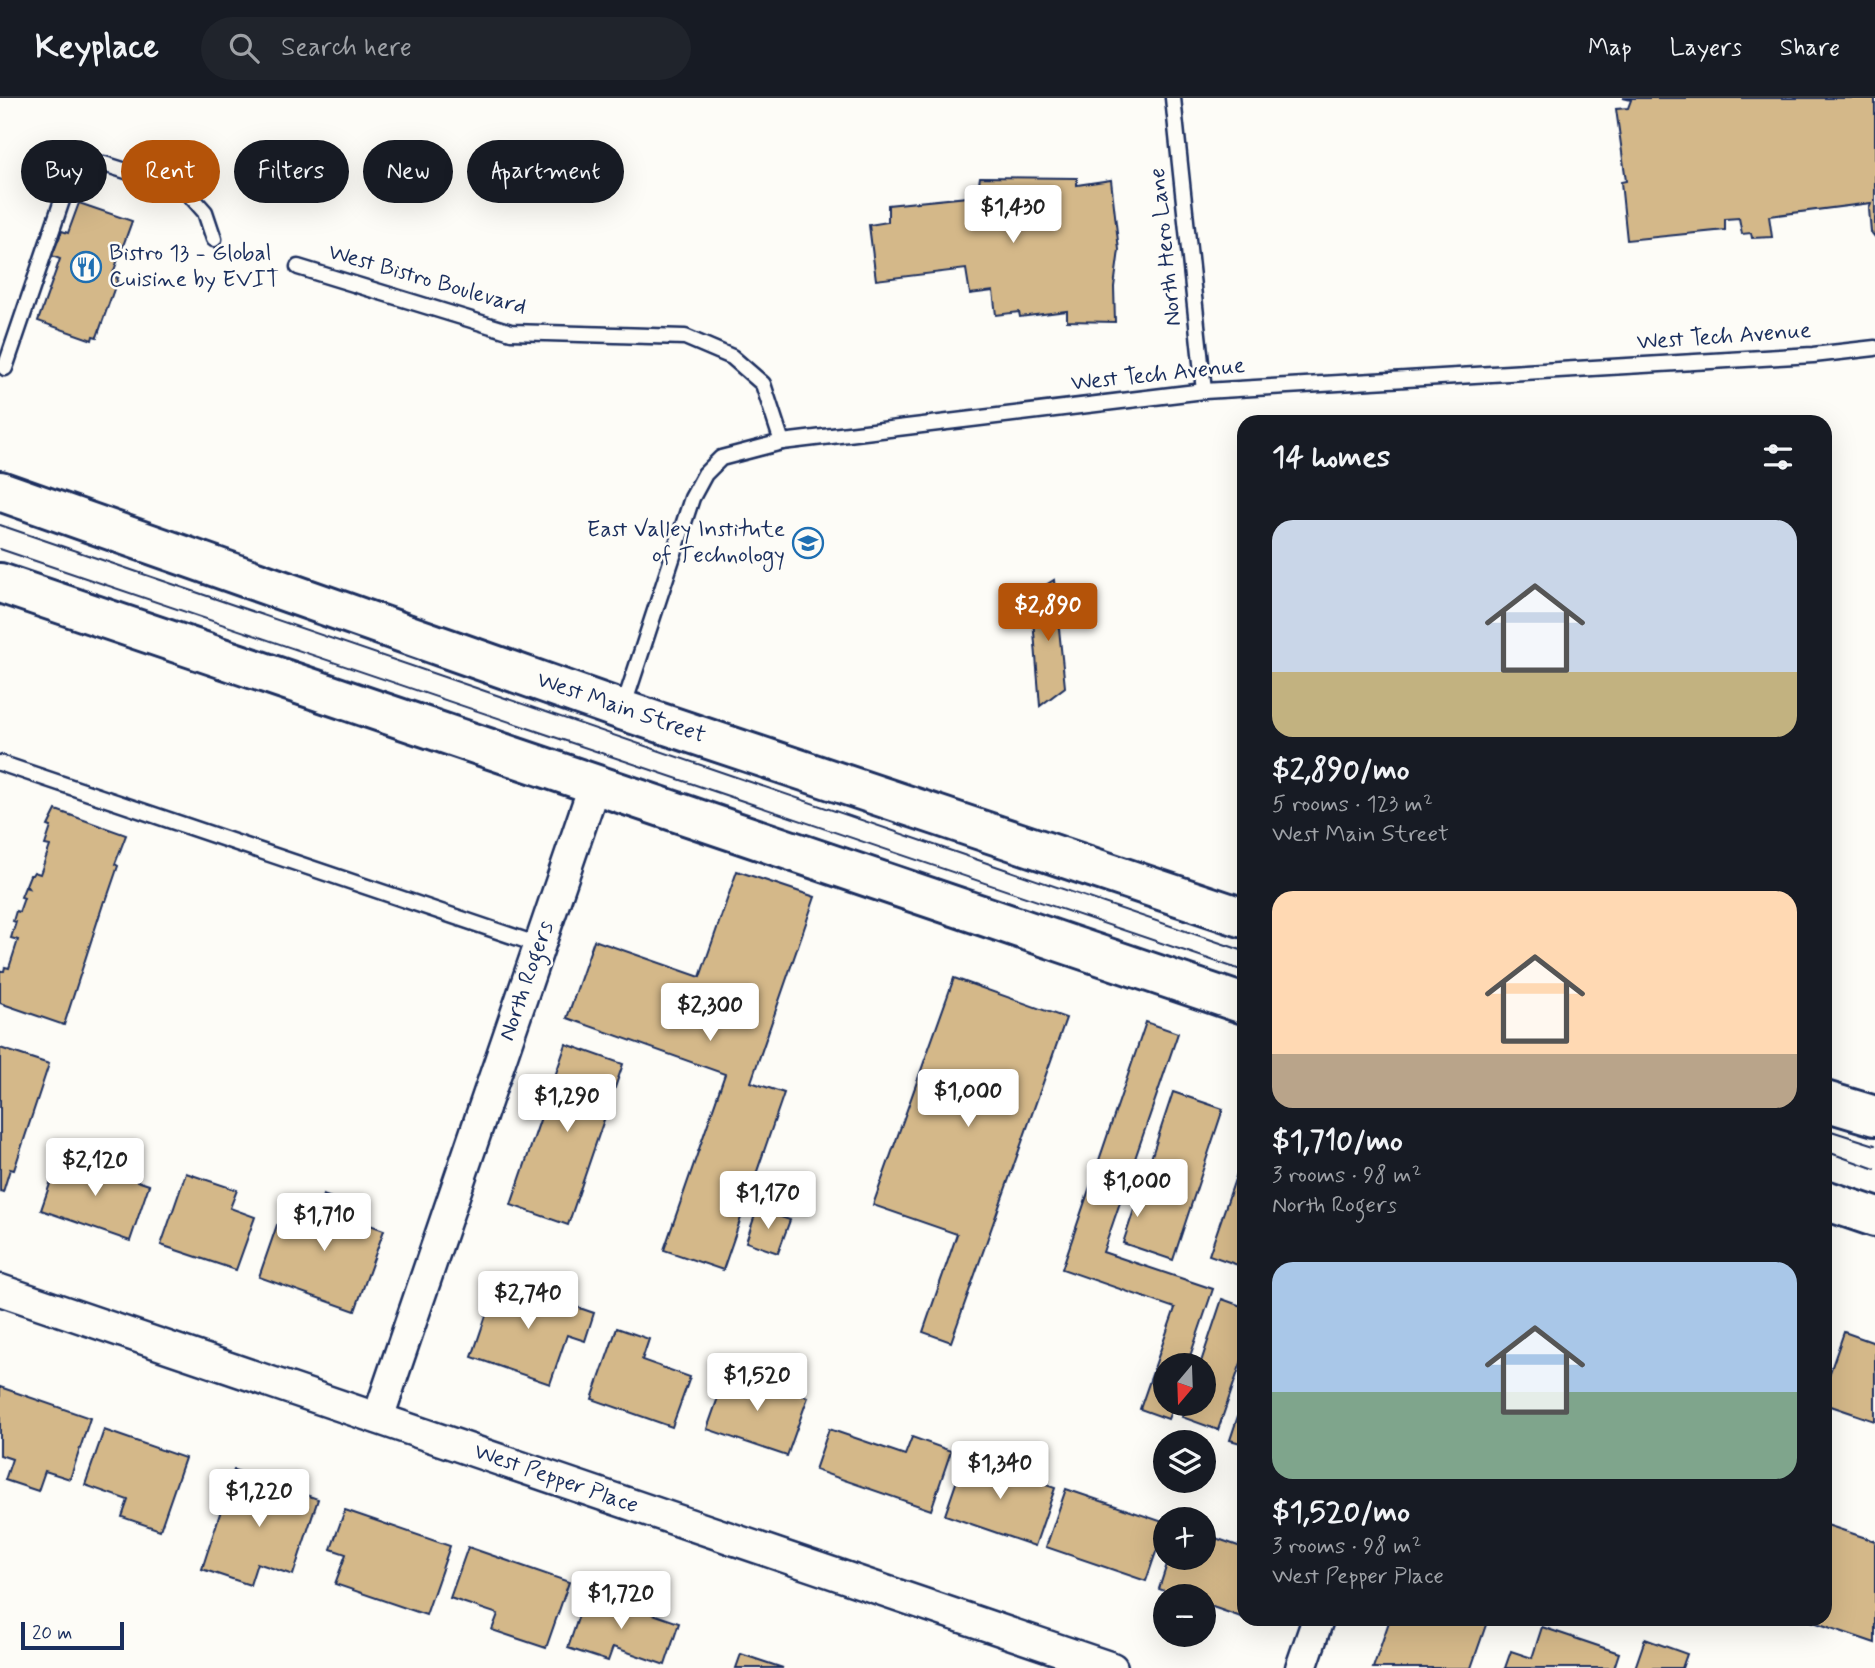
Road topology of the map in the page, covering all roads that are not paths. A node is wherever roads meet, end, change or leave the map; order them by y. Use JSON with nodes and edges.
{"nodes":[{"id":1,"x":1173,"y":98,"type":"edge"},
{"id":2,"x":214,"y":239,"type":"dead end"},
{"id":3,"x":298,"y":267,"type":"dead end"},
{"id":4,"x":1875,"y":348,"type":"edge"},
{"id":5,"x":5,"y":368,"type":"dead end"},
{"id":6,"x":1204,"y":391,"type":"junction"},
{"id":7,"x":782,"y":442,"type":"junction"},
{"id":8,"x":0,"y":491,"type":"edge"},
{"id":9,"x":0,"y":583,"type":"edge"},
{"id":10,"x":622,"y":710,"type":"junction"},
{"id":11,"x":0,"y":763,"type":"edge"},
{"id":12,"x":595,"y":783,"type":"junction"},
{"id":13,"x":1237,"y":916,"type":"edge"},
{"id":14,"x":539,"y":945,"type":"junction"},
{"id":15,"x":1237,"y":1002,"type":"edge"},
{"id":16,"x":1832,"y":1103,"type":"edge"},
{"id":17,"x":1875,"y":1116,"type":"edge"},
{"id":18,"x":1832,"y":1202,"type":"edge"},
{"id":19,"x":1875,"y":1217,"type":"edge"},
{"id":20,"x":0,"y":1290,"type":"edge"},
{"id":21,"x":378,"y":1418,"type":"junction"},
{"id":22,"x":1316,"y":1626,"type":"edge"},
{"id":23,"x":1112,"y":1668,"type":"edge"},
{"id":24,"x":1301,"y":1668,"type":"edge"}],
"edges":[{"from":1,"to":6,"type":"lane","name":"North Hero Lane"},
{"from":2,"to":5,"type":"lane"},
{"from":3,"to":7,"type":"lane","name":"West Bistro Boulevard"},
{"from":4,"to":6,"type":"lane","name":"West Tech Avenue"},
{"from":6,"to":7,"type":"lane","name":"West Tech Avenue"},
{"from":7,"to":10,"type":"lane","name":"West Tech Avenue"},
{"from":8,"to":10,"type":"main road","name":"West Main Street"},
{"from":9,"to":12,"type":"main road"},
{"from":10,"to":13,"type":"main road","name":"West Main Street"},
{"from":11,"to":14,"type":"lane"},
{"from":12,"to":14,"type":"street","name":"North Rogers"},
{"from":12,"to":15,"type":"main road"},
{"from":14,"to":21,"type":"street","name":"North Rogers"},
{"from":16,"to":17,"type":"main road"},
{"from":18,"to":19,"type":"main road"},
{"from":20,"to":21,"type":"street","name":"West Pepper Place"},
{"from":21,"to":23,"type":"street","name":"West Pepper Place"},
{"from":22,"to":24,"type":"street"}]}
